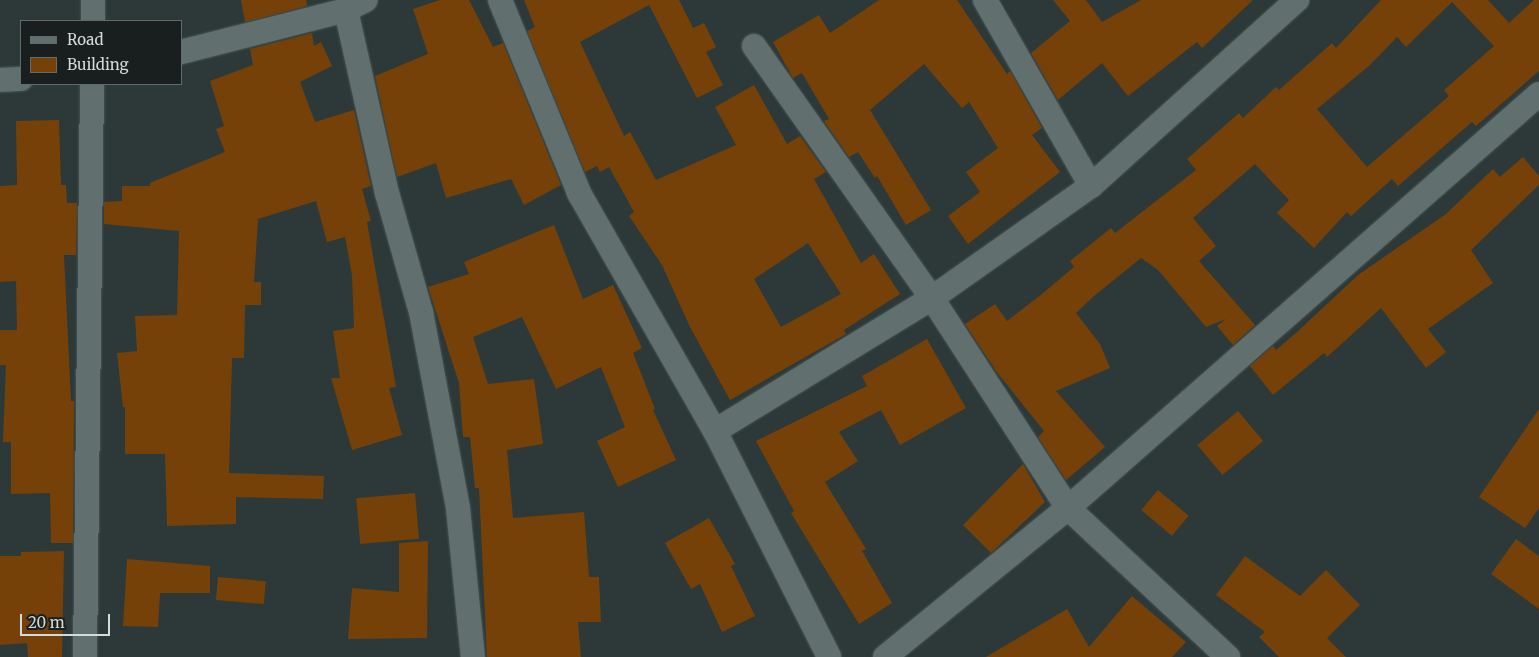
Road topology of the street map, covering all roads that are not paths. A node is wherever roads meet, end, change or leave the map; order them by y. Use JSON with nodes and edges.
{"nodes":[{"id":1,"x":93,"y":0,"type":"edge"},
{"id":2,"x":500,"y":0,"type":"edge"},
{"id":3,"x":985,"y":0,"type":"edge"},
{"id":4,"x":1297,"y":0,"type":"edge"},
{"id":5,"x":356,"y":5,"type":"edge"},
{"id":6,"x":93,"y":20,"type":"edge"},
{"id":7,"x":754,"y":46,"type":"dead end"},
{"id":8,"x":182,"y":52,"type":"edge"},
{"id":9,"x":20,"y":79,"type":"edge"},
{"id":10,"x":0,"y":80,"type":"edge"},
{"id":11,"x":92,"y":85,"type":"edge"},
{"id":12,"x":1539,"y":94,"type":"edge"},
{"id":13,"x":1091,"y":186,"type":"junction"},
{"id":14,"x":932,"y":298,"type":"junction"},
{"id":15,"x":714,"y":431,"type":"junction"},
{"id":16,"x":1068,"y":508,"type":"junction"},
{"id":17,"x":85,"y":657,"type":"edge"},
{"id":18,"x":472,"y":657,"type":"edge"},
{"id":19,"x":829,"y":657,"type":"edge"},
{"id":20,"x":885,"y":657,"type":"edge"},
{"id":21,"x":1228,"y":657,"type":"edge"}],
"edges":[{"from":1,"to":6,"type":"street"},
{"from":2,"to":15,"type":"street"},
{"from":3,"to":13,"type":"street"},
{"from":4,"to":13,"type":"street"},
{"from":5,"to":8,"type":"street"},
{"from":5,"to":18,"type":"street"},
{"from":7,"to":14,"type":"street"},
{"from":9,"to":10,"type":"street"},
{"from":11,"to":17,"type":"street"},
{"from":12,"to":16,"type":"street"},
{"from":13,"to":14,"type":"street"},
{"from":14,"to":15,"type":"street"},
{"from":14,"to":16,"type":"street"},
{"from":15,"to":19,"type":"street"},
{"from":16,"to":20,"type":"street"},
{"from":16,"to":21,"type":"street"}]}
